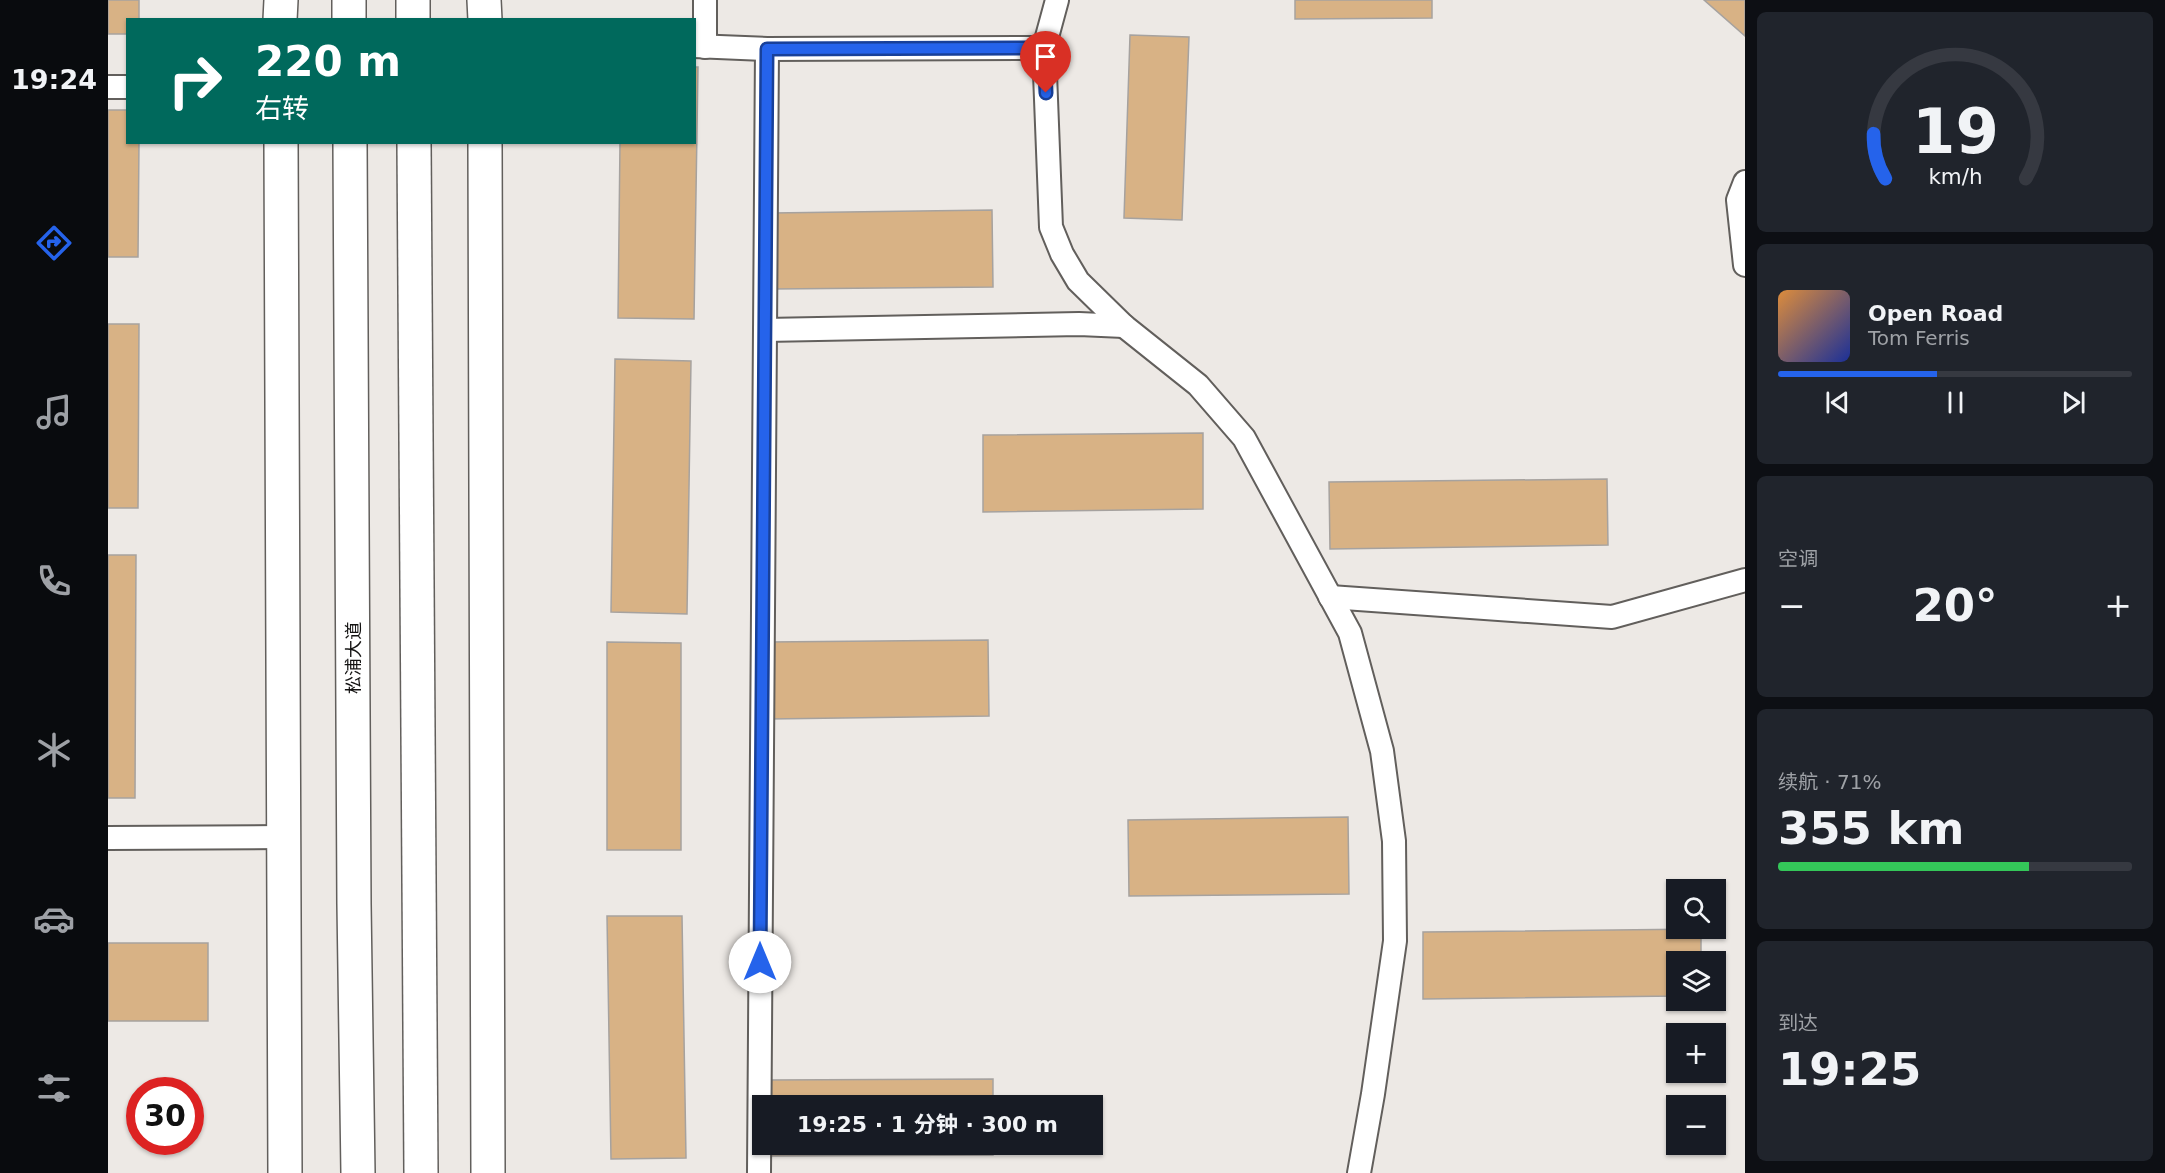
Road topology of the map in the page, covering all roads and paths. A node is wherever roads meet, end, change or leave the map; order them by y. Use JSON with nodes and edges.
{"nodes":[{"id":1,"x":280,"y":0,"type":"edge"},
{"id":2,"x":349,"y":0,"type":"edge"},
{"id":3,"x":413,"y":0,"type":"edge"},
{"id":4,"x":484,"y":0,"type":"edge"},
{"id":5,"x":705,"y":0,"type":"edge"},
{"id":6,"x":1057,"y":0,"type":"edge"},
{"id":7,"x":280,"y":18,"type":"edge"},
{"id":8,"x":349,"y":18,"type":"edge"},
{"id":9,"x":413,"y":18,"type":"edge"},
{"id":10,"x":484,"y":18,"type":"edge"},
{"id":11,"x":700,"y":46,"type":"edge"},
{"id":12,"x":1044,"y":48,"type":"junction"},
{"id":13,"x":767,"y":49,"type":"junction"},
{"id":14,"x":108,"y":87,"type":"edge"},
{"id":15,"x":126,"y":87,"type":"edge"},
{"id":16,"x":280,"y":144,"type":"edge"},
{"id":17,"x":350,"y":144,"type":"edge"},
{"id":18,"x":414,"y":144,"type":"edge"},
{"id":19,"x":485,"y":144,"type":"edge"},
{"id":20,"x":1745,"y":182,"type":"edge"},
{"id":21,"x":1745,"y":265,"type":"edge"},
{"id":22,"x":1124,"y":326,"type":"junction"},
{"id":23,"x":765,"y":330,"type":"junction"},
{"id":24,"x":1745,"y":580,"type":"edge"},
{"id":25,"x":1330,"y":597,"type":"junction"},
{"id":26,"x":282,"y":837,"type":"junction"},
{"id":27,"x":108,"y":838,"type":"edge"},
{"id":28,"x":285,"y":1173,"type":"edge"},
{"id":29,"x":358,"y":1173,"type":"edge"},
{"id":30,"x":421,"y":1173,"type":"edge"},
{"id":31,"x":488,"y":1173,"type":"edge"},
{"id":32,"x":759,"y":1173,"type":"edge"},
{"id":33,"x":1359,"y":1173,"type":"edge"}],
"edges":[{"from":1,"to":7,"type":"highway"},
{"from":2,"to":8,"type":"highway"},
{"from":3,"to":9,"type":"highway"},
{"from":4,"to":10,"type":"highway"},
{"from":5,"to":11,"type":"street"},
{"from":6,"to":12,"type":"street"},
{"from":11,"to":13,"type":"street"},
{"from":12,"to":13,"type":"street"},
{"from":12,"to":22,"type":"street"},
{"from":13,"to":23,"type":"street"},
{"from":14,"to":15,"type":"street"},
{"from":16,"to":26,"type":"highway"},
{"from":17,"to":29,"type":"highway","name":"松浦大道"},
{"from":18,"to":30,"type":"highway"},
{"from":19,"to":31,"type":"highway"},
{"from":20,"to":21,"type":"street"},
{"from":22,"to":23,"type":"street"},
{"from":22,"to":25,"type":"street"},
{"from":23,"to":32,"type":"street"},
{"from":24,"to":25,"type":"street"},
{"from":25,"to":33,"type":"street"},
{"from":26,"to":27,"type":"street"},
{"from":26,"to":28,"type":"highway"}]}
